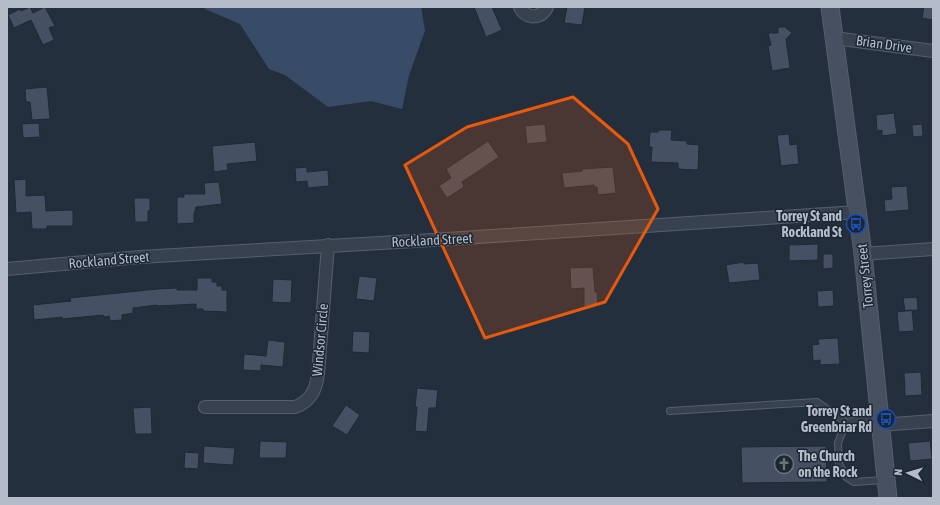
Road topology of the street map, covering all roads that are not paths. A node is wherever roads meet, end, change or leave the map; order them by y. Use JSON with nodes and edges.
{"nodes":[{"id":1,"x":520,"y":7,"type":"edge"},
{"id":2,"x":547,"y":7,"type":"edge"},
{"id":3,"x":830,"y":7,"type":"edge"},
{"id":4,"x":834,"y":38,"type":"junction"},
{"id":5,"x":933,"y":51,"type":"edge"},
{"id":6,"x":857,"y":212,"type":"junction"},
{"id":7,"x":328,"y":245,"type":"junction"},
{"id":8,"x":933,"y":249,"type":"edge"},
{"id":9,"x":863,"y":254,"type":"junction"},
{"id":10,"x":7,"y":270,"type":"edge"},
{"id":11,"x":205,"y":407,"type":"dead end"},
{"id":12,"x":670,"y":411,"type":"dead end"},
{"id":13,"x":880,"y":421,"type":"junction"},
{"id":14,"x":933,"y":421,"type":"edge"},
{"id":15,"x":846,"y":422,"type":"junction"},
{"id":16,"x":886,"y":480,"type":"junction"},
{"id":17,"x":888,"y":498,"type":"edge"}],
"edges":[{"from":1,"to":2,"type":"street"},
{"from":3,"to":4,"type":"main road","name":"Torrey Street"},
{"from":4,"to":5,"type":"street","name":"Brian Drive"},
{"from":4,"to":6,"type":"main road","name":"Torrey Street"},
{"from":6,"to":7,"type":"street","name":"Rockland Street"},
{"from":6,"to":9,"type":"main road","name":"Torrey Street"},
{"from":7,"to":10,"type":"street","name":"Rockland Street"},
{"from":7,"to":11,"type":"street","name":"Windsor Circle"},
{"from":8,"to":9,"type":"street"},
{"from":9,"to":13,"type":"main road","name":"Torrey Street"},
{"from":12,"to":15,"type":"lane"},
{"from":13,"to":14,"type":"street"},
{"from":13,"to":15,"type":"lane"},
{"from":13,"to":16,"type":"main road","name":"Torrey Street"},
{"from":15,"to":16,"type":"lane"},
{"from":16,"to":17,"type":"main road","name":"Torrey Street"}]}
